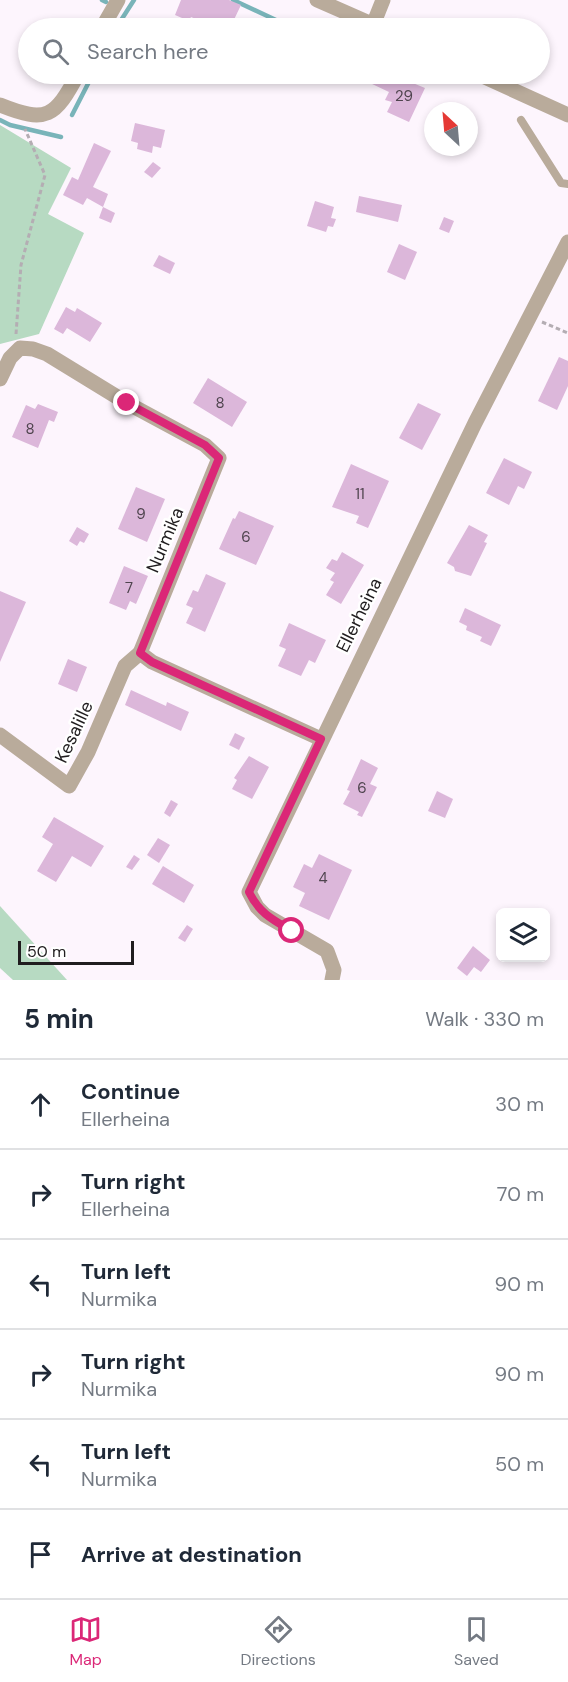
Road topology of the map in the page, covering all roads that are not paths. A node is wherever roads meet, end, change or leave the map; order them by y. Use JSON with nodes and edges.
{"nodes":[{"id":1,"x":118,"y":0,"type":"edge"},
{"id":2,"x":318,"y":0,"type":"edge"},
{"id":3,"x":383,"y":0,"type":"edge"},
{"id":4,"x":108,"y":18,"type":"edge"},
{"id":5,"x":359,"y":18,"type":"edge"},
{"id":6,"x":379,"y":18,"type":"edge"},
{"id":7,"x":72,"y":84,"type":"edge"},
{"id":8,"x":499,"y":84,"type":"edge"},
{"id":9,"x":0,"y":105,"type":"edge"},
{"id":10,"x":568,"y":116,"type":"edge"},
{"id":11,"x":521,"y":120,"type":"dead end"},
{"id":12,"x":568,"y":184,"type":"edge"},
{"id":13,"x":568,"y":242,"type":"edge"},
{"id":14,"x":0,"y":379,"type":"edge"},
{"id":15,"x":140,"y":653,"type":"junction"},
{"id":16,"x":0,"y":735,"type":"edge"},
{"id":17,"x":321,"y":739,"type":"junction"},
{"id":18,"x":332,"y":980,"type":"edge"}],
"edges":[{"from":1,"to":4,"type":"street"},
{"from":2,"to":5,"type":"street"},
{"from":3,"to":6,"type":"street"},
{"from":7,"to":9,"type":"street"},
{"from":8,"to":10,"type":"street"},
{"from":11,"to":12,"type":"lane"},
{"from":13,"to":17,"type":"street","name":"Ellerheina"},
{"from":14,"to":15,"type":"street","name":"Nurmika"},
{"from":15,"to":16,"type":"street","name":"Kesalille"},
{"from":15,"to":17,"type":"street"},
{"from":17,"to":18,"type":"street","name":"Ellerheina"}]}
